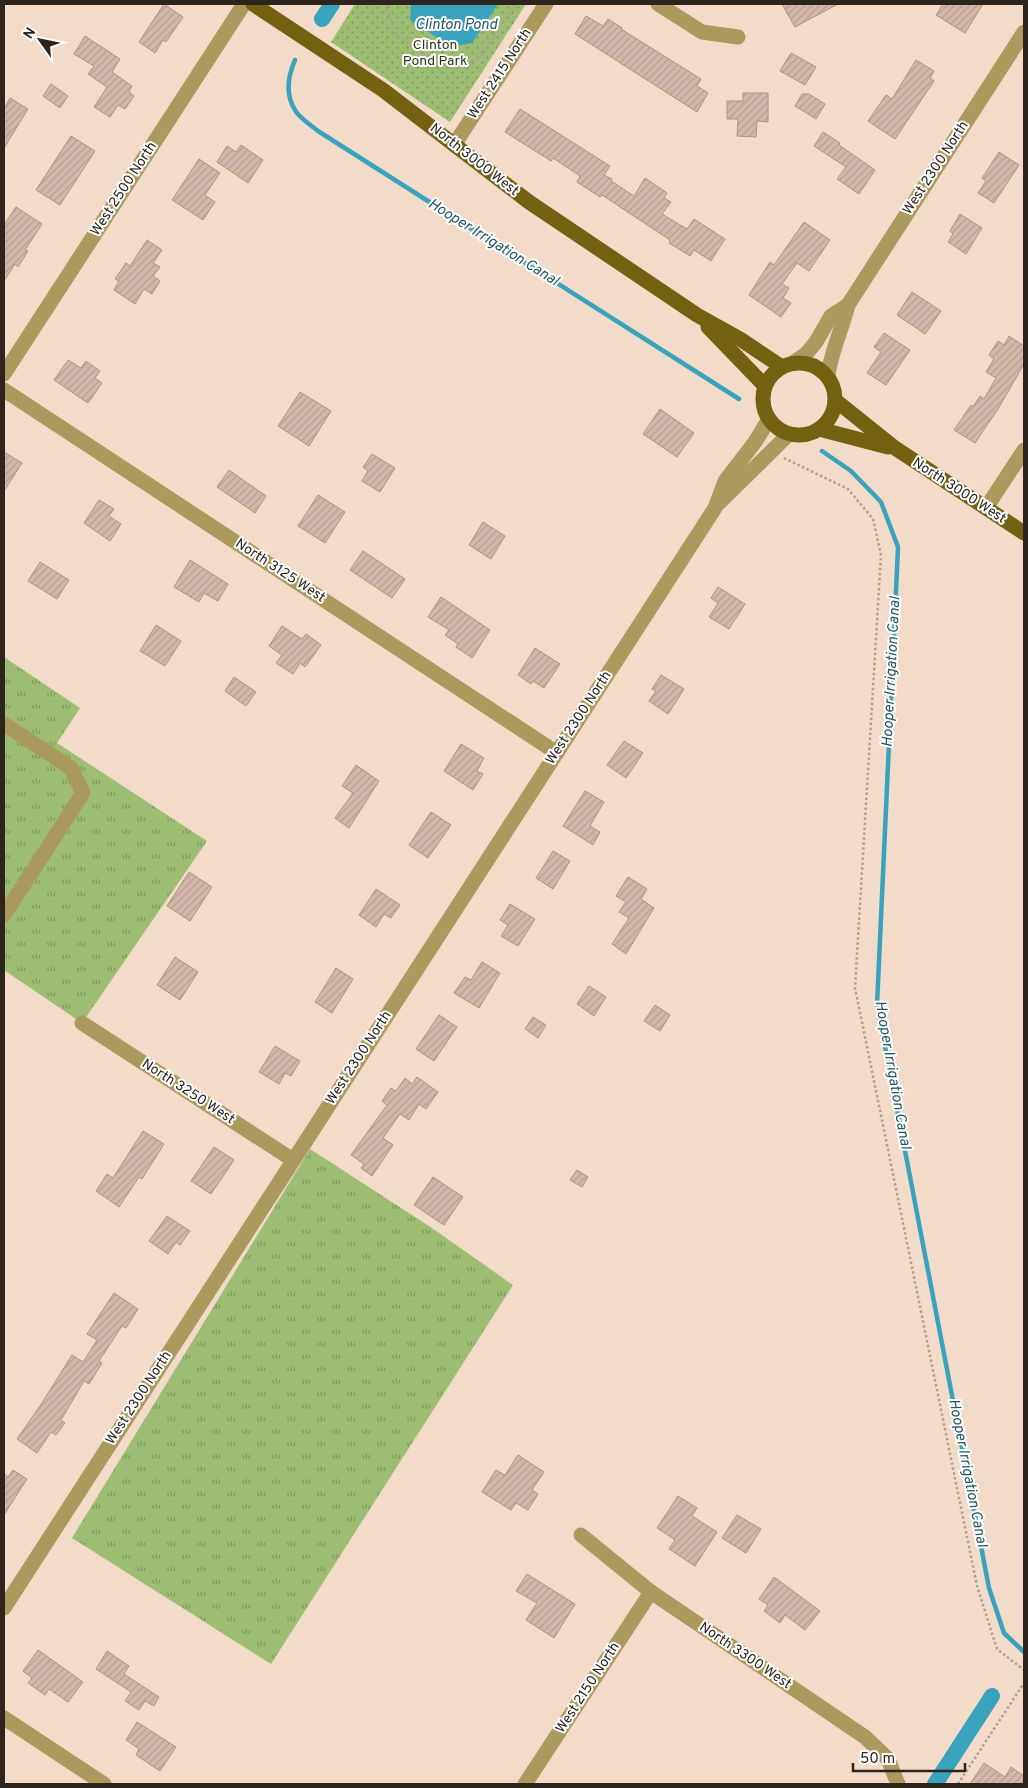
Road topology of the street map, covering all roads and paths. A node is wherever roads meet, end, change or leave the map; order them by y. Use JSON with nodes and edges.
{"nodes":[{"id":1,"x":244,"y":4,"type":"edge"},
{"id":2,"x":253,"y":4,"type":"edge"},
{"id":3,"x":388,"y":4,"type":"edge"},
{"id":4,"x":514,"y":4,"type":"edge"},
{"id":5,"x":546,"y":4,"type":"edge"},
{"id":6,"x":658,"y":4,"type":"edge"},
{"id":7,"x":1024,"y":32,"type":"edge"},
{"id":8,"x":738,"y":37,"type":"dead end"},
{"id":9,"x":454,"y":145,"type":"junction"},
{"id":10,"x":848,"y":305,"type":"junction"},
{"id":11,"x":697,"y":314,"type":"junction"},
{"id":12,"x":788,"y":365,"type":"junction"},
{"id":13,"x":4,"y":374,"type":"edge"},
{"id":14,"x":828,"y":376,"type":"junction"},
{"id":15,"x":765,"y":386,"type":"junction"},
{"id":16,"x":4,"y":390,"type":"edge"},
{"id":17,"x":835,"y":400,"type":"junction"},
{"id":18,"x":769,"y":418,"type":"junction"},
{"id":19,"x":819,"y":429,"type":"junction"},
{"id":20,"x":790,"y":434,"type":"junction"},
{"id":21,"x":895,"y":448,"type":"junction"},
{"id":22,"x":1024,"y":450,"type":"edge"},
{"id":23,"x":784,"y":457,"type":"dead end"},
{"id":24,"x":715,"y":508,"type":"junction"},
{"id":25,"x":986,"y":508,"type":"junction"},
{"id":26,"x":1024,"y":533,"type":"edge"},
{"id":27,"x":4,"y":724,"type":"edge"},
{"id":28,"x":557,"y":753,"type":"junction"},
{"id":29,"x":4,"y":915,"type":"edge"},
{"id":30,"x":82,"y":1023,"type":"dead end"},
{"id":31,"x":293,"y":1160,"type":"junction"},
{"id":32,"x":581,"y":1534,"type":"dead end"},
{"id":33,"x":651,"y":1592,"type":"junction"},
{"id":34,"x":4,"y":1608,"type":"edge"},
{"id":35,"x":1024,"y":1670,"type":"edge"},
{"id":36,"x":1024,"y":1683,"type":"edge"},
{"id":37,"x":4,"y":1718,"type":"edge"},
{"id":38,"x":104,"y":1784,"type":"edge"},
{"id":39,"x":525,"y":1784,"type":"edge"},
{"id":40,"x":898,"y":1784,"type":"edge"},
{"id":41,"x":958,"y":1784,"type":"edge"}],
"edges":[{"from":1,"to":13,"type":"street","name":"West 2500 North"},
{"from":2,"to":9,"type":"main road","name":"North 3000 West"},
{"from":3,"to":4,"type":"path"},
{"from":5,"to":9,"type":"street","name":"West 2415 North"},
{"from":6,"to":8,"type":"street"},
{"from":7,"to":10,"type":"street","name":"West 2300 North"},
{"from":9,"to":11,"type":"main road","name":"North 3000 West"},
{"from":10,"to":12,"type":"street","name":"West 2300 North"},
{"from":10,"to":14,"type":"street","name":"West 2300 North"},
{"from":11,"to":12,"type":"main road","name":"North 3000 West"},
{"from":11,"to":15,"type":"main road","name":"North 3000 West"},
{"from":12,"to":14,"type":"main road"},
{"from":12,"to":15,"type":"main road"},
{"from":14,"to":17,"type":"main road"},
{"from":15,"to":18,"type":"main road"},
{"from":16,"to":28,"type":"street","name":"North 3125 West"},
{"from":17,"to":19,"type":"main road"},
{"from":17,"to":21,"type":"main road","name":"North 3000 West"},
{"from":18,"to":20,"type":"main road"},
{"from":18,"to":24,"type":"street","name":"West 2300 North"},
{"from":19,"to":20,"type":"main road"},
{"from":19,"to":21,"type":"main road","name":"North 3000 West"},
{"from":20,"to":24,"type":"street","name":"West 2300 North"},
{"from":21,"to":25,"type":"main road","name":"North 3000 West"},
{"from":22,"to":25,"type":"street"},
{"from":23,"to":35,"type":"path"},
{"from":24,"to":28,"type":"street","name":"West 2300 North"},
{"from":25,"to":26,"type":"main road","name":"North 3000 West"},
{"from":27,"to":29,"type":"street"},
{"from":28,"to":31,"type":"street","name":"West 2300 North"},
{"from":30,"to":31,"type":"street","name":"North 3250 West"},
{"from":31,"to":34,"type":"street","name":"West 2300 North"},
{"from":32,"to":33,"type":"street","name":"North 3300 West"},
{"from":33,"to":39,"type":"street","name":"West 2150 North"},
{"from":33,"to":40,"type":"street","name":"North 3300 West"},
{"from":36,"to":41,"type":"path"},
{"from":37,"to":38,"type":"street"}]}
